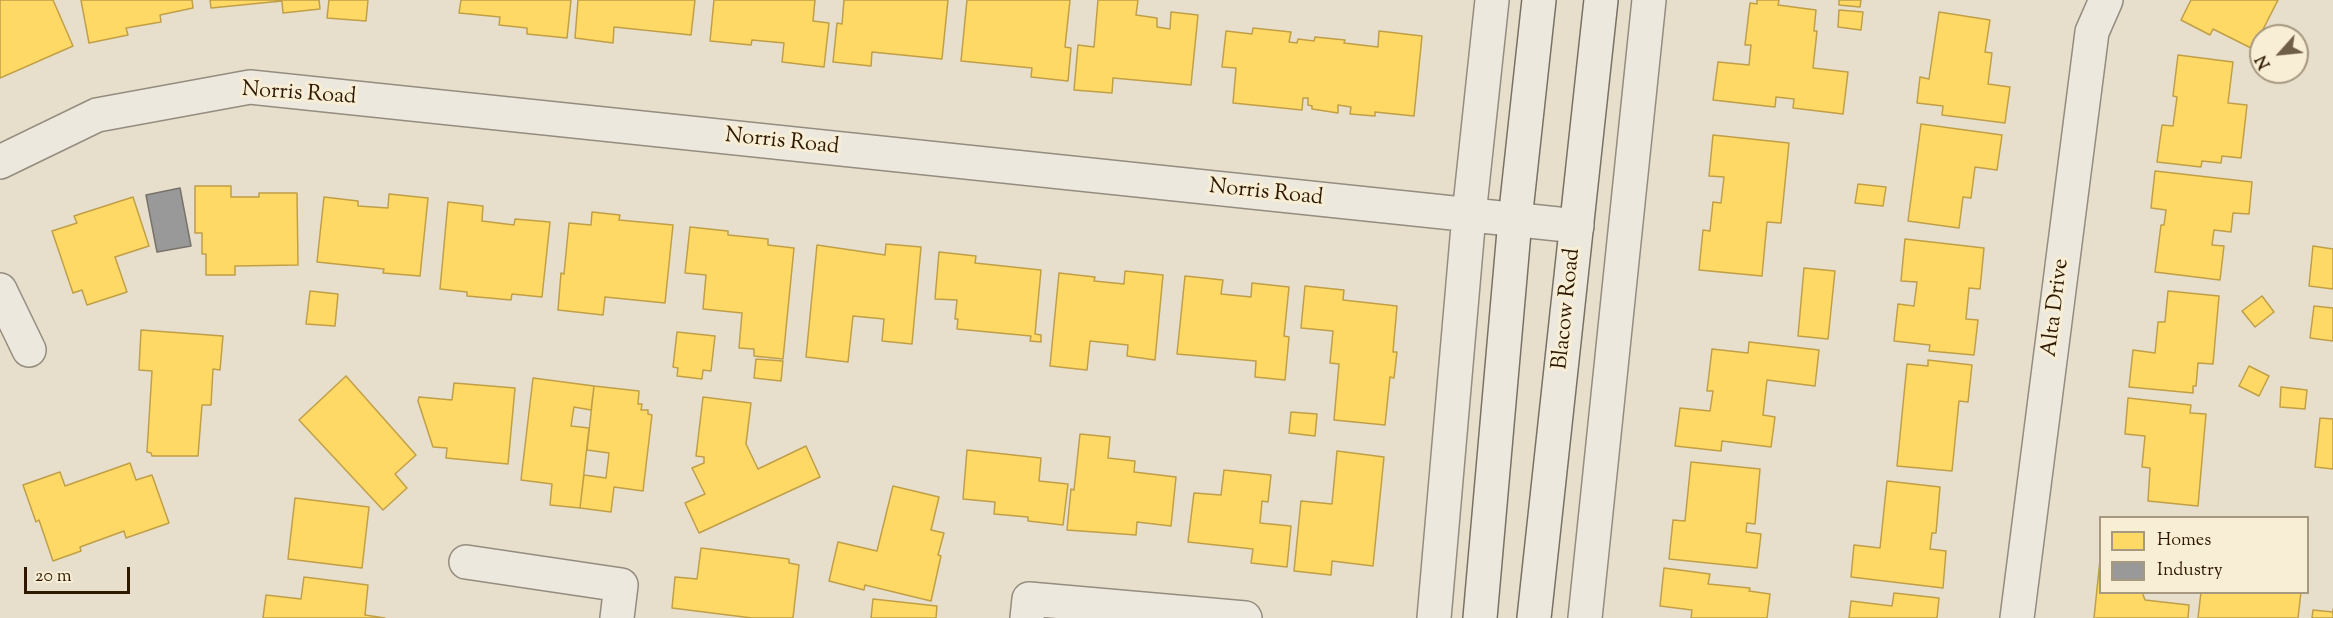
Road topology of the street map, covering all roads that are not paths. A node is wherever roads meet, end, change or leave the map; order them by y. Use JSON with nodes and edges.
{"nodes":[{"id":1,"x":1492,"y":0,"type":"edge"},
{"id":2,"x":1539,"y":0,"type":"edge"},
{"id":3,"x":1601,"y":0,"type":"edge"},
{"id":4,"x":1649,"y":0,"type":"edge"},
{"id":5,"x":2106,"y":0,"type":"edge"},
{"id":6,"x":0,"y":162,"type":"edge"},
{"id":7,"x":1469,"y":215,"type":"junction"},
{"id":8,"x":1515,"y":220,"type":"junction"},
{"id":9,"x":1577,"y":226,"type":"junction"},
{"id":10,"x":0,"y":290,"type":"edge"},
{"id":11,"x":29,"y":350,"type":"dead end"},
{"id":12,"x":466,"y":562,"type":"dead end"},
{"id":13,"x":1028,"y":608,"type":"edge"},
{"id":14,"x":617,"y":618,"type":"edge"},
{"id":15,"x":1245,"y":618,"type":"edge"},
{"id":16,"x":1434,"y":618,"type":"edge"},
{"id":17,"x":1480,"y":618,"type":"edge"},
{"id":18,"x":1534,"y":618,"type":"edge"},
{"id":19,"x":1585,"y":618,"type":"edge"},
{"id":20,"x":2017,"y":618,"type":"edge"}],
"edges":[{"from":1,"to":7,"type":"street"},
{"from":2,"to":8,"type":"street"},
{"from":3,"to":9,"type":"street","name":"Blacow Road"},
{"from":4,"to":19,"type":"street"},
{"from":5,"to":20,"type":"street","name":"Alta Drive"},
{"from":6,"to":7,"type":"street","name":"Norris Road"},
{"from":7,"to":8,"type":"street","name":"Norris Road"},
{"from":7,"to":16,"type":"street"},
{"from":8,"to":9,"type":"street","name":"Norris Road"},
{"from":8,"to":17,"type":"street"},
{"from":9,"to":18,"type":"street","name":"Blacow Road"},
{"from":10,"to":11,"type":"street"},
{"from":12,"to":14,"type":"street"},
{"from":13,"to":15,"type":"street"}]}
